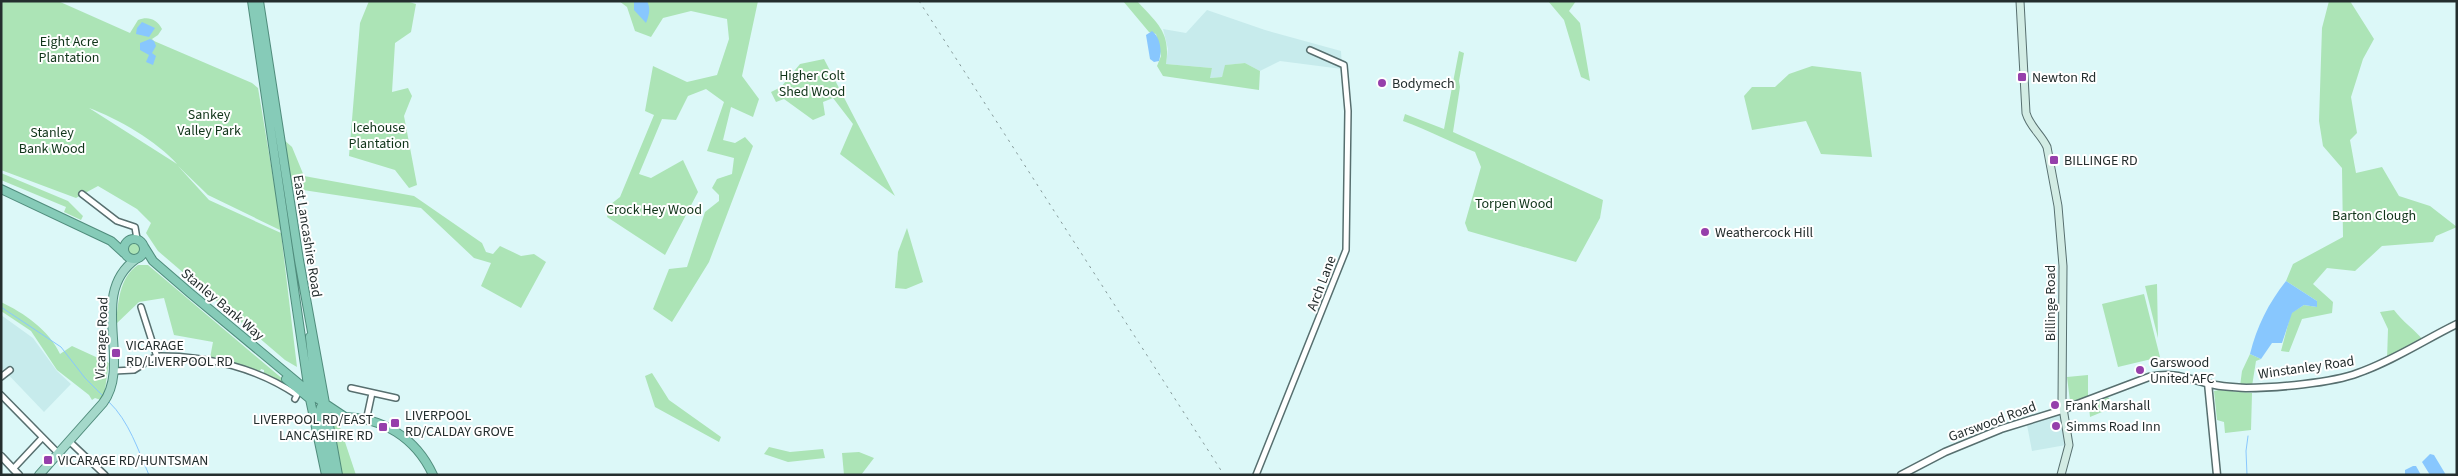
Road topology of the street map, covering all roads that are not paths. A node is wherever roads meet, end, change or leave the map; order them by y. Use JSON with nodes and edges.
{"nodes":[{"id":1,"x":252,"y":1,"type":"edge"},
{"id":2,"x":259,"y":1,"type":"edge"},
{"id":3,"x":2020,"y":1,"type":"edge"},
{"id":4,"x":1310,"y":50,"type":"dead end"},
{"id":5,"x":1,"y":189,"type":"edge"},
{"id":6,"x":82,"y":194,"type":"dead end"},
{"id":7,"x":133,"y":240,"type":"junction"},
{"id":8,"x":110,"y":241,"type":"junction"},
{"id":9,"x":143,"y":245,"type":"junction"},
{"id":10,"x":125,"y":254,"type":"junction"},
{"id":11,"x":137,"y":259,"type":"junction"},
{"id":12,"x":153,"y":261,"type":"junction"},
{"id":13,"x":126,"y":268,"type":"junction"},
{"id":14,"x":141,"y":307,"type":"dead end"},
{"id":15,"x":2457,"y":324,"type":"edge"},
{"id":16,"x":311,"y":328,"type":"junction"},
{"id":17,"x":157,"y":357,"type":"junction"},
{"id":18,"x":277,"y":367,"type":"junction"},
{"id":19,"x":306,"y":368,"type":"junction"},
{"id":20,"x":10,"y":370,"type":"dead end"},
{"id":21,"x":114,"y":371,"type":"junction"},
{"id":22,"x":289,"y":375,"type":"junction"},
{"id":23,"x":1,"y":376,"type":"edge"},
{"id":24,"x":2208,"y":383,"type":"junction"},
{"id":25,"x":351,"y":388,"type":"dead end"},
{"id":26,"x":372,"y":393,"type":"junction"},
{"id":27,"x":1,"y":395,"type":"edge"},
{"id":28,"x":312,"y":397,"type":"junction"},
{"id":29,"x":396,"y":398,"type":"dead end"},
{"id":30,"x":295,"y":399,"type":"dead end"},
{"id":31,"x":323,"y":407,"type":"junction"},
{"id":32,"x":2063,"y":410,"type":"junction"},
{"id":33,"x":342,"y":417,"type":"junction"},
{"id":34,"x":366,"y":421,"type":"junction"},
{"id":35,"x":328,"y":427,"type":"junction"},
{"id":36,"x":42,"y":438,"type":"junction"},
{"id":37,"x":69,"y":441,"type":"junction"},
{"id":38,"x":58,"y":454,"type":"junction"},
{"id":39,"x":1,"y":456,"type":"edge"},
{"id":40,"x":13,"y":468,"type":"junction"},
{"id":41,"x":103,"y":474,"type":"edge"},
{"id":42,"x":19,"y":475,"type":"edge"},
{"id":43,"x":38,"y":475,"type":"edge"},
{"id":44,"x":326,"y":475,"type":"edge"},
{"id":45,"x":331,"y":475,"type":"edge"},
{"id":46,"x":338,"y":475,"type":"edge"},
{"id":47,"x":433,"y":475,"type":"edge"},
{"id":48,"x":1256,"y":475,"type":"edge"},
{"id":49,"x":1901,"y":475,"type":"edge"},
{"id":50,"x":2061,"y":475,"type":"edge"},
{"id":51,"x":2217,"y":475,"type":"edge"}],
"edges":[{"from":1,"to":19,"type":"highway","name":"East Lancashire Road"},
{"from":2,"to":16,"type":"highway","name":"East Lancashire Road"},
{"from":3,"to":32,"type":"main road","name":"Billinge Road"},
{"from":4,"to":48,"type":"street","name":"Arch Lane"},
{"from":5,"to":8,"type":"highway"},
{"from":6,"to":7,"type":"street"},
{"from":7,"to":8,"type":"highway"},
{"from":7,"to":9,"type":"highway"},
{"from":7,"to":10,"type":"highway"},
{"from":8,"to":10,"type":"highway"},
{"from":9,"to":11,"type":"highway"},
{"from":9,"to":12,"type":"highway","name":"Stanley Bank Way"},
{"from":10,"to":11,"type":"highway"},
{"from":10,"to":13,"type":"main road"},
{"from":11,"to":12,"type":"highway","name":"Stanley Bank Way"},
{"from":11,"to":13,"type":"main road","name":"Vicarage Road"},
{"from":12,"to":18,"type":"highway","name":"Stanley Bank Way"},
{"from":13,"to":21,"type":"main road","name":"Vicarage Road"},
{"from":14,"to":17,"type":"street"},
{"from":15,"to":24,"type":"street","name":"Winstanley Road"},
{"from":16,"to":28,"type":"highway"},
{"from":16,"to":31,"type":"highway","name":"East Lancashire Road"},
{"from":17,"to":21,"type":"street"},
{"from":17,"to":30,"type":"street"},
{"from":18,"to":22,"type":"highway","name":"Stanley Bank Way"},
{"from":18,"to":28,"type":"highway","name":"Stanley Bank Way"},
{"from":19,"to":22,"type":"highway"},
{"from":19,"to":28,"type":"highway","name":"East Lancashire Road"},
{"from":20,"to":23,"type":"street"},
{"from":21,"to":37,"type":"main road","name":"Vicarage Road"},
{"from":22,"to":28,"type":"highway","name":"Stanley Bank Way"},
{"from":24,"to":32,"type":"street","name":"Garswood Road"},
{"from":24,"to":51,"type":"street"},
{"from":25,"to":26,"type":"street"},
{"from":26,"to":29,"type":"street"},
{"from":26,"to":34,"type":"street"},
{"from":27,"to":36,"type":"street"},
{"from":28,"to":31,"type":"highway"},
{"from":28,"to":44,"type":"highway","name":"East Lancashire Road"},
{"from":31,"to":33,"type":"highway"},
{"from":31,"to":35,"type":"highway","name":"East Lancashire Road"},
{"from":31,"to":45,"type":"highway"},
{"from":32,"to":49,"type":"street","name":"Garswood Road"},
{"from":32,"to":50,"type":"main road","name":"Billinge Road"},
{"from":33,"to":34,"type":"highway"},
{"from":33,"to":35,"type":"highway"},
{"from":34,"to":47,"type":"highway"},
{"from":35,"to":46,"type":"highway","name":"East Lancashire Road"},
{"from":36,"to":38,"type":"street"},
{"from":36,"to":40,"type":"street"},
{"from":37,"to":38,"type":"main road","name":"Vicarage Road"},
{"from":37,"to":41,"type":"street"},
{"from":38,"to":43,"type":"main road","name":"Vicarage Road"},
{"from":39,"to":40,"type":"street"},
{"from":40,"to":42,"type":"street"}]}
